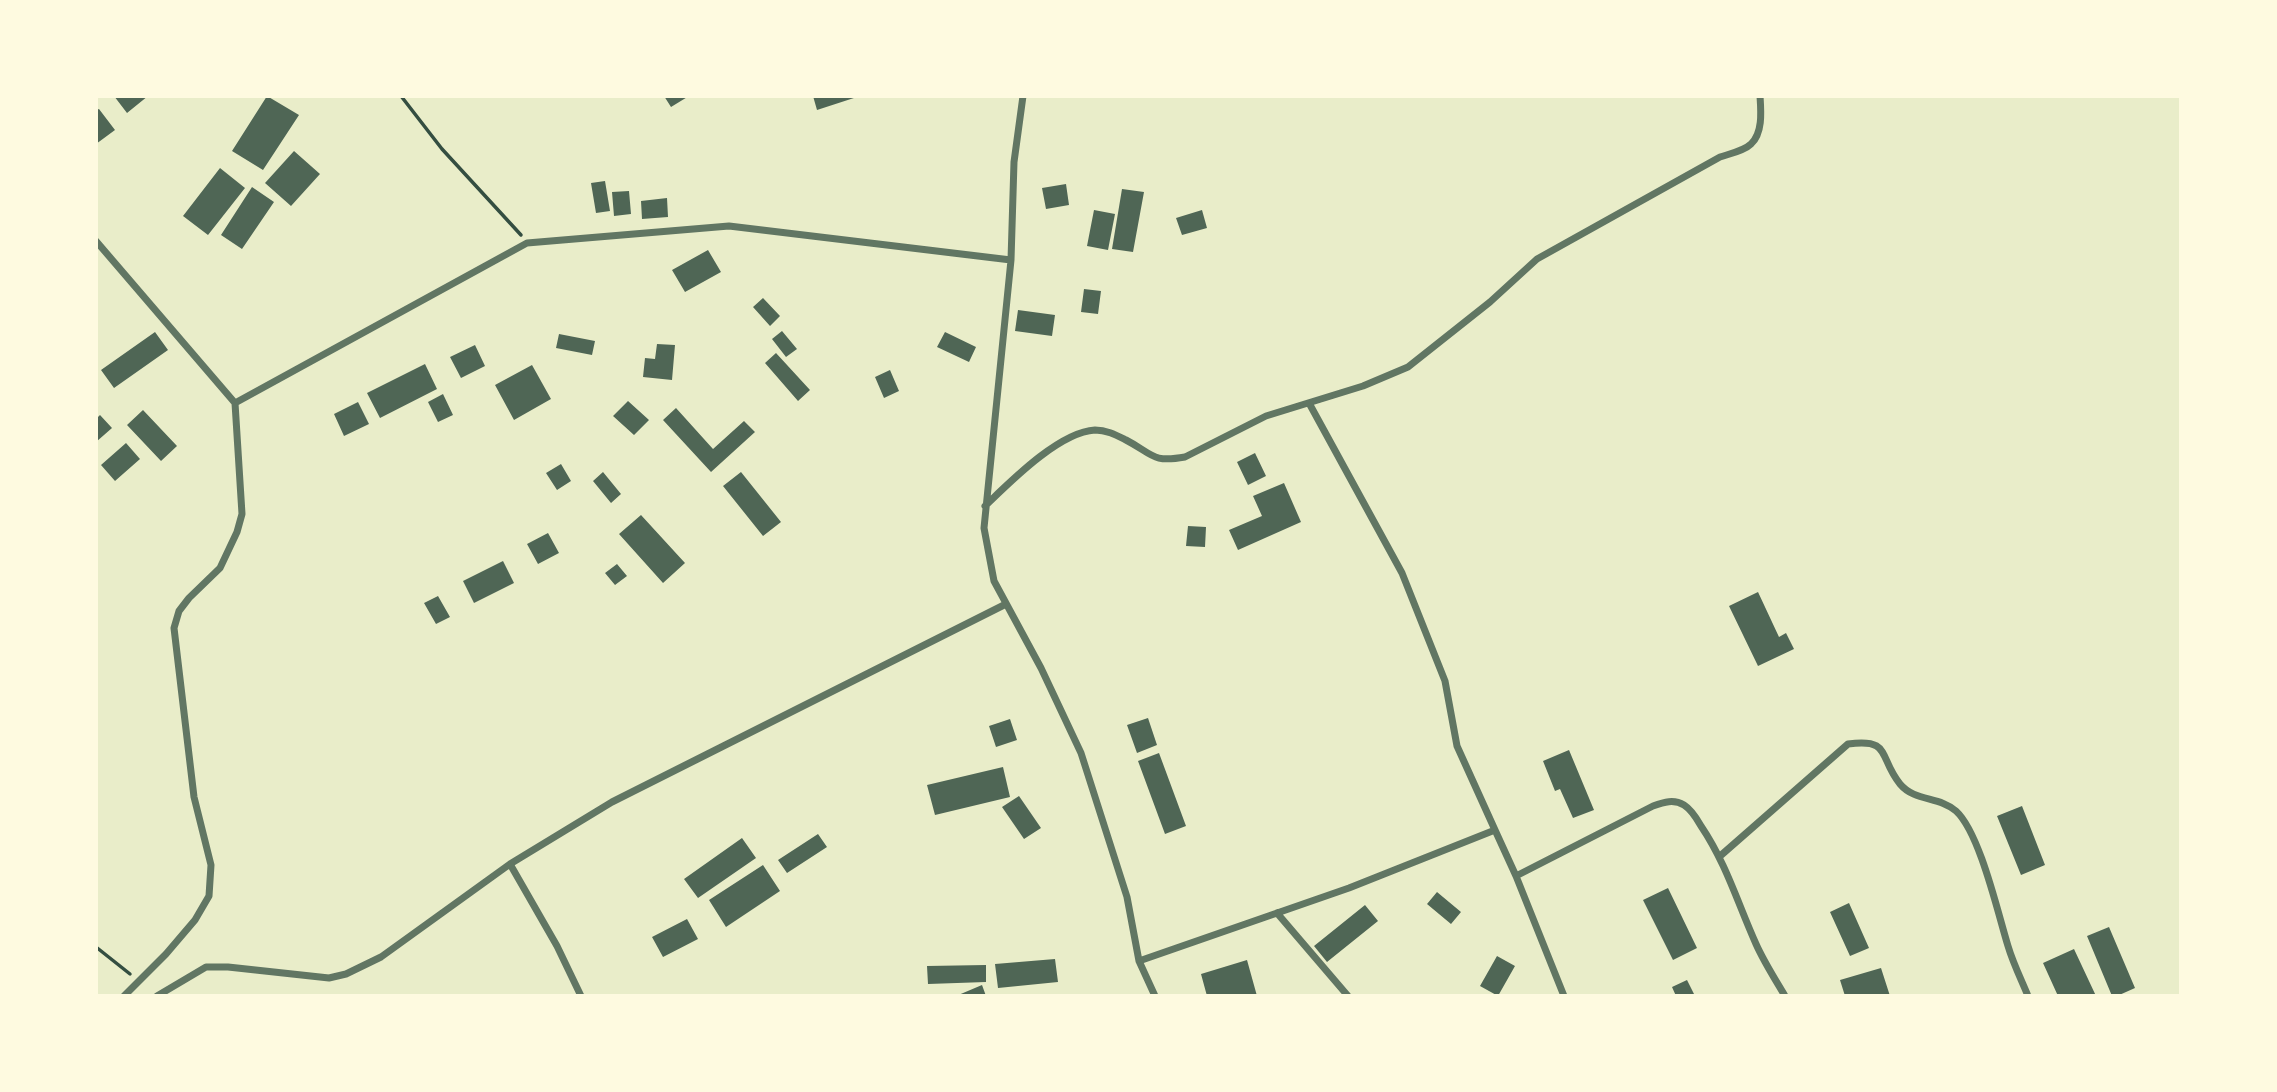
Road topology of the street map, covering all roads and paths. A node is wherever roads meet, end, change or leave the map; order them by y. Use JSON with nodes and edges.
{"nodes":[{"id":1,"x":401,"y":96,"type":"edge"},
{"id":2,"x":1023,"y":96,"type":"edge"},
{"id":3,"x":1760,"y":96,"type":"edge"},
{"id":4,"x":96,"y":241,"type":"edge"},
{"id":5,"x":527,"y":243,"type":"junction"},
{"id":6,"x":1011,"y":260,"type":"junction"},
{"id":7,"x":234,"y":403,"type":"junction"},
{"id":8,"x":1309,"y":403,"type":"junction"},
{"id":9,"x":985,"y":506,"type":"junction"},
{"id":10,"x":1006,"y":604,"type":"junction"},
{"id":11,"x":1495,"y":830,"type":"junction"},
{"id":12,"x":1719,"y":857,"type":"junction"},
{"id":13,"x":510,"y":864,"type":"junction"},
{"id":14,"x":1516,"y":876,"type":"junction"},
{"id":15,"x":1277,"y":913,"type":"junction"},
{"id":16,"x":96,"y":947,"type":"edge"},
{"id":17,"x":1139,"y":961,"type":"junction"},
{"id":18,"x":137,"y":981,"type":"junction"},
{"id":19,"x":124,"y":996,"type":"edge"},
{"id":20,"x":157,"y":996,"type":"edge"},
{"id":21,"x":581,"y":996,"type":"edge"},
{"id":22,"x":1155,"y":996,"type":"edge"},
{"id":23,"x":1348,"y":996,"type":"edge"},
{"id":24,"x":1564,"y":996,"type":"edge"},
{"id":25,"x":1785,"y":996,"type":"edge"},
{"id":26,"x":2028,"y":996,"type":"edge"}],
"edges":[{"from":1,"to":5,"type":"path"},
{"from":2,"to":6,"type":"street"},
{"from":3,"to":8,"type":"street"},
{"from":4,"to":7,"type":"street"},
{"from":5,"to":6,"type":"street"},
{"from":5,"to":7,"type":"street"},
{"from":6,"to":9,"type":"street"},
{"from":7,"to":18,"type":"street"},
{"from":8,"to":9,"type":"street"},
{"from":8,"to":11,"type":"street"},
{"from":9,"to":10,"type":"street"},
{"from":10,"to":13,"type":"street"},
{"from":10,"to":17,"type":"street"},
{"from":11,"to":14,"type":"street"},
{"from":11,"to":15,"type":"street"},
{"from":12,"to":14,"type":"street"},
{"from":12,"to":25,"type":"street"},
{"from":12,"to":26,"type":"street"},
{"from":13,"to":20,"type":"street"},
{"from":13,"to":21,"type":"street"},
{"from":14,"to":24,"type":"street"},
{"from":15,"to":17,"type":"street"},
{"from":15,"to":23,"type":"street"},
{"from":16,"to":18,"type":"path"},
{"from":17,"to":22,"type":"street"},
{"from":18,"to":19,"type":"street"}]}
